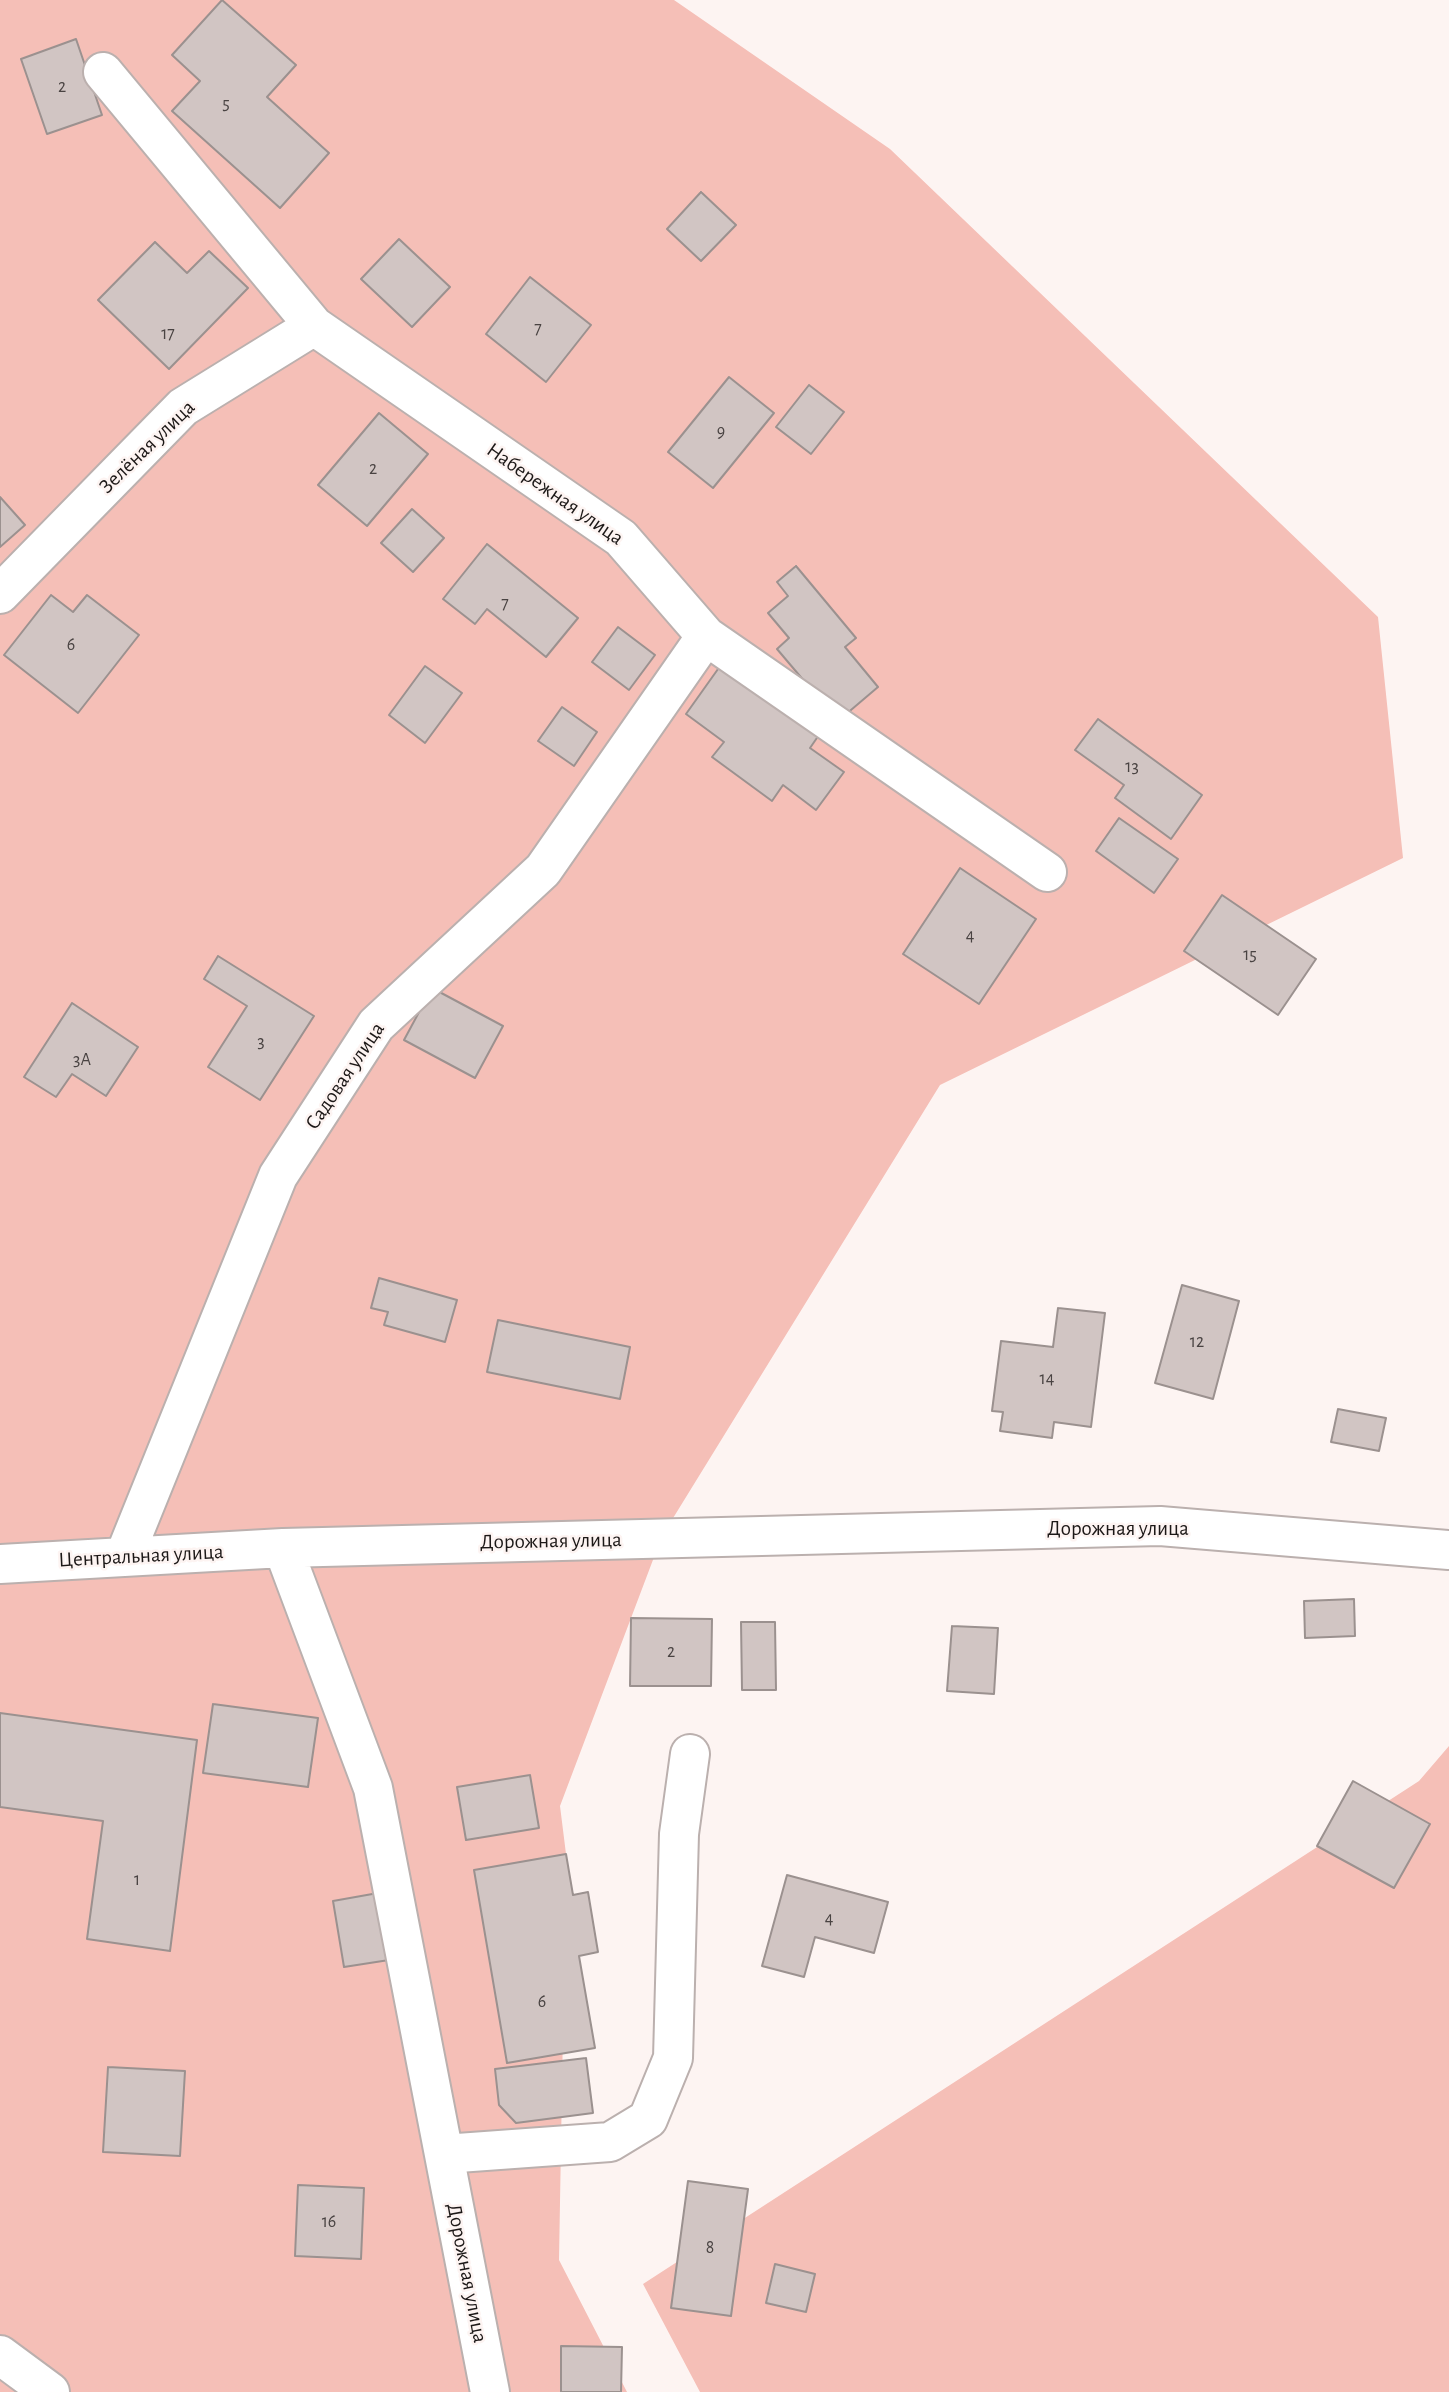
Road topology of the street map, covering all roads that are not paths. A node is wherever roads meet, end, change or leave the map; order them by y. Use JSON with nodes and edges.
{"nodes":[{"id":1,"x":103,"y":72,"type":"dead end"},
{"id":2,"x":314,"y":326,"type":"junction"},
{"id":3,"x":0,"y":594,"type":"edge"},
{"id":4,"x":706,"y":636,"type":"junction"},
{"id":5,"x":1047,"y":872,"type":"dead end"},
{"id":6,"x":282,"y":1548,"type":"junction"},
{"id":7,"x":1449,"y":1550,"type":"edge"},
{"id":8,"x":124,"y":1557,"type":"junction"},
{"id":9,"x":0,"y":1564,"type":"edge"},
{"id":10,"x":690,"y":1754,"type":"dead end"},
{"id":11,"x":444,"y":2154,"type":"junction"},
{"id":12,"x":0,"y":2355,"type":"edge"},
{"id":13,"x":50,"y":2392,"type":"edge"},
{"id":14,"x":490,"y":2392,"type":"edge"}],
"edges":[{"from":1,"to":2,"type":"street","name":"Набережная улица"},
{"from":2,"to":3,"type":"street","name":"Зелёная улица"},
{"from":2,"to":4,"type":"street","name":"Набережная улица"},
{"from":4,"to":5,"type":"street","name":"Набережная улица"},
{"from":4,"to":8,"type":"street","name":"Садовая улица"},
{"from":6,"to":7,"type":"street","name":"Дорожная улица"},
{"from":6,"to":8,"type":"street","name":"Центральная улица"},
{"from":6,"to":11,"type":"street","name":"Дорожная улица"},
{"from":8,"to":9,"type":"street","name":"Центральная улица"},
{"from":10,"to":11,"type":"street"},
{"from":11,"to":14,"type":"street","name":"Дорожная улица"},
{"from":12,"to":13,"type":"street"}]}
